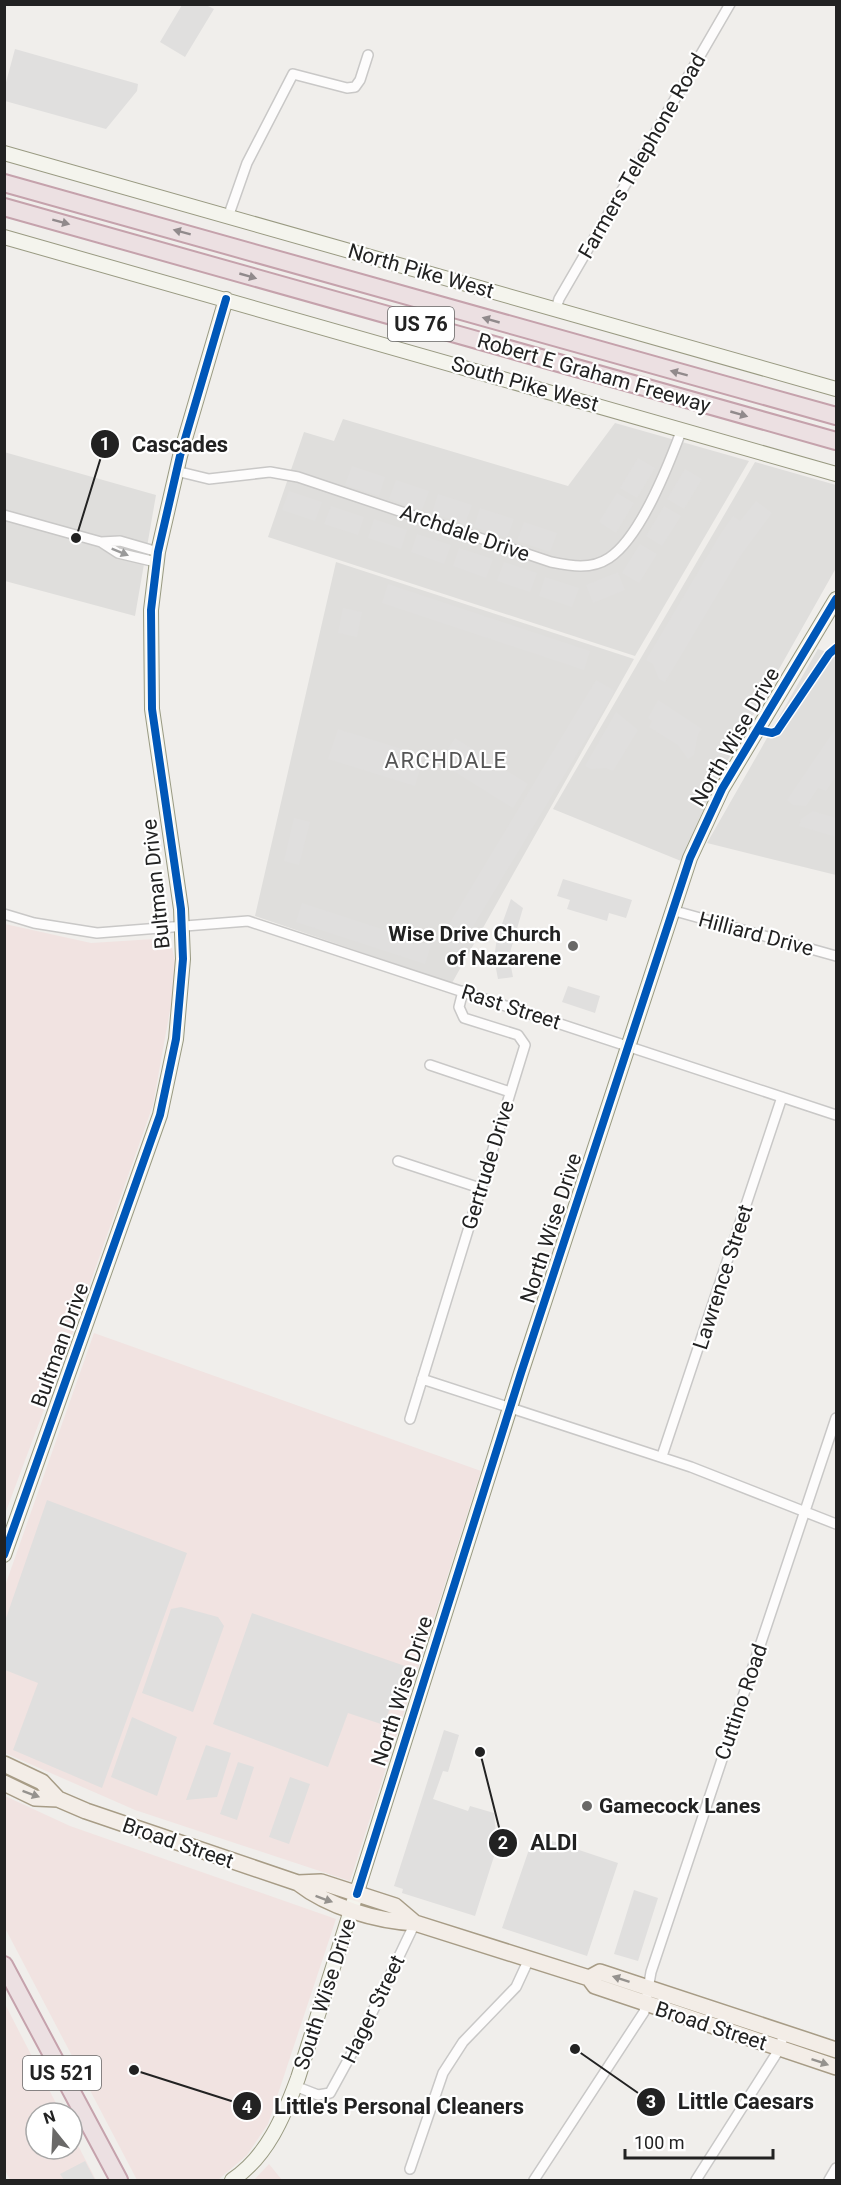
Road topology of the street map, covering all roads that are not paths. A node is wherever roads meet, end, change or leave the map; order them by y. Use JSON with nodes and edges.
{"nodes":[{"id":1,"x":730,"y":4,"type":"edge"},
{"id":2,"x":368,"y":55,"type":"dead end"},
{"id":3,"x":4,"y":153,"type":"edge"},
{"id":4,"x":4,"y":183,"type":"edge"},
{"id":5,"x":4,"y":207,"type":"edge"},
{"id":6,"x":228,"y":217,"type":"junction"},
{"id":7,"x":4,"y":237,"type":"edge"},
{"id":8,"x":226,"y":299,"type":"junction"},
{"id":9,"x":556,"y":309,"type":"junction"},
{"id":10,"x":837,"y":389,"type":"edge"},
{"id":11,"x":837,"y":417,"type":"edge"},
{"id":12,"x":682,"y":429,"type":"junction"},
{"id":13,"x":837,"y":441,"type":"edge"},
{"id":14,"x":176,"y":471,"type":"junction"},
{"id":15,"x":837,"y":474,"type":"edge"},
{"id":16,"x":4,"y":515,"type":"edge"},
{"id":17,"x":157,"y":557,"type":"junction"},
{"id":18,"x":837,"y":599,"type":"edge"},
{"id":19,"x":675,"y":911,"type":"junction"},
{"id":20,"x":4,"y":914,"type":"edge"},
{"id":21,"x":181,"y":925,"type":"junction"},
{"id":22,"x":837,"y":956,"type":"edge"},
{"id":23,"x":464,"y":991,"type":"junction"},
{"id":24,"x":630,"y":1046,"type":"junction"},
{"id":25,"x":430,"y":1065,"type":"dead end"},
{"id":26,"x":510,"y":1092,"type":"junction"},
{"id":27,"x":782,"y":1096,"type":"junction"},
{"id":28,"x":837,"y":1115,"type":"edge"},
{"id":29,"x":398,"y":1161,"type":"dead end"},
{"id":30,"x":480,"y":1188,"type":"junction"},
{"id":31,"x":422,"y":1379,"type":"junction"},
{"id":32,"x":511,"y":1407,"type":"junction"},
{"id":33,"x":837,"y":1418,"type":"edge"},
{"id":34,"x":410,"y":1419,"type":"dead end"},
{"id":35,"x":662,"y":1456,"type":"junction"},
{"id":36,"x":805,"y":1512,"type":"junction"},
{"id":37,"x":837,"y":1524,"type":"edge"},
{"id":38,"x":4,"y":1555,"type":"edge"},
{"id":39,"x":4,"y":1764,"type":"edge"},
{"id":40,"x":4,"y":1783,"type":"edge"},
{"id":41,"x":58,"y":1799,"type":"junction"},
{"id":42,"x":298,"y":1883,"type":"junction"},
{"id":43,"x":357,"y":1894,"type":"junction"},
{"id":44,"x":352,"y":1909,"type":"junction"},
{"id":45,"x":414,"y":1923,"type":"junction"},
{"id":46,"x":529,"y":1959,"type":"junction"},
{"id":47,"x":4,"y":1965,"type":"edge"},
{"id":48,"x":589,"y":1978,"type":"junction"},
{"id":49,"x":648,"y":1988,"type":"junction"},
{"id":50,"x":645,"y":2004,"type":"junction"},
{"id":51,"x":784,"y":2032,"type":"junction"},
{"id":52,"x":780,"y":2048,"type":"junction"},
{"id":53,"x":837,"y":2050,"type":"edge"},
{"id":54,"x":837,"y":2067,"type":"edge"},
{"id":55,"x":295,"y":2086,"type":"junction"},
{"id":56,"x":837,"y":2168,"type":"edge"},
{"id":57,"x":410,"y":2169,"type":"dead end"},
{"id":58,"x":119,"y":2181,"type":"edge"},
{"id":59,"x":231,"y":2181,"type":"edge"},
{"id":60,"x":534,"y":2181,"type":"edge"},
{"id":61,"x":696,"y":2181,"type":"edge"},
{"id":62,"x":829,"y":2181,"type":"edge"}],
"edges":[{"from":1,"to":9,"type":"street","name":"Farmers Telephone Road"},
{"from":2,"to":6,"type":"street"},
{"from":3,"to":6,"type":"street","name":"North Pike West"},
{"from":11,"to":4,"type":"highway","name":"Robert E Graham Freeway","number":"US 76","one_way":true},
{"from":5,"to":13,"type":"highway","name":"Robert E Graham Freeway","number":"US 76","one_way":true},
{"from":6,"to":9,"type":"street","name":"North Pike West"},
{"from":7,"to":8,"type":"street","name":"South Pike West"},
{"from":8,"to":12,"type":"street","name":"South Pike West"},
{"from":8,"to":14,"type":"street","name":"Bultman Drive"},
{"from":9,"to":10,"type":"street","name":"North Pike West"},
{"from":12,"to":14,"type":"street","name":"Archdale Drive"},
{"from":12,"to":15,"type":"street","name":"South Pike West"},
{"from":14,"to":17,"type":"street","name":"Bultman Drive"},
{"from":16,"to":17,"type":"street"},
{"from":17,"to":21,"type":"street","name":"Bultman Drive"},
{"from":18,"to":19,"type":"street","name":"North Wise Drive"},
{"from":19,"to":22,"type":"street","name":"Hilliard Drive"},
{"from":19,"to":24,"type":"street","name":"North Wise Drive"},
{"from":20,"to":21,"type":"street","name":"Rast Street"},
{"from":21,"to":23,"type":"street","name":"Rast Street"},
{"from":21,"to":38,"type":"street","name":"Bultman Drive"},
{"from":23,"to":24,"type":"street","name":"Rast Street"},
{"from":23,"to":26,"type":"street","name":"Gertrude Drive"},
{"from":24,"to":27,"type":"street","name":"Rast Street"},
{"from":24,"to":32,"type":"street","name":"North Wise Drive"},
{"from":25,"to":26,"type":"street"},
{"from":26,"to":30,"type":"street","name":"Gertrude Drive"},
{"from":27,"to":28,"type":"street","name":"Rast Street"},
{"from":27,"to":35,"type":"street","name":"Lawrence Street"},
{"from":29,"to":30,"type":"street"},
{"from":30,"to":31,"type":"street","name":"Gertrude Drive"},
{"from":31,"to":32,"type":"street"},
{"from":31,"to":34,"type":"street","name":"Gertrude Drive"},
{"from":32,"to":35,"type":"street"},
{"from":32,"to":43,"type":"street","name":"North Wise Drive"},
{"from":33,"to":36,"type":"street","name":"Cuttino Road"},
{"from":35,"to":36,"type":"street"},
{"from":36,"to":37,"type":"street"},
{"from":36,"to":49,"type":"street","name":"Cuttino Road"},
{"from":39,"to":41,"type":"main road","name":"Broad Street"},
{"from":40,"to":41,"type":"main road","name":"Broad Street","one_way":true},
{"from":41,"to":42,"type":"main road","name":"Broad Street"},
{"from":42,"to":43,"type":"main road","name":"Broad Street"},
{"from":42,"to":44,"type":"main road","name":"Broad Street","one_way":true},
{"from":43,"to":44,"type":"street","name":"South Wise Drive"},
{"from":43,"to":45,"type":"main road","name":"Broad Street"},
{"from":44,"to":45,"type":"main road","name":"Broad Street"},
{"from":44,"to":55,"type":"street","name":"South Wise Drive"},
{"from":45,"to":46,"type":"main road","name":"Broad Street"},
{"from":45,"to":55,"type":"street","name":"Hager Street"},
{"from":46,"to":48,"type":"main road","name":"Broad Street"},
{"from":46,"to":57,"type":"street"},
{"from":47,"to":58,"type":"highway","number":"US 521"},
{"from":49,"to":48,"type":"main road","name":"Broad Street","one_way":true},
{"from":48,"to":50,"type":"main road","name":"Broad Street"},
{"from":49,"to":50,"type":"street","name":"Cuttino Road"},
{"from":49,"to":51,"type":"main road","name":"Broad Street"},
{"from":50,"to":52,"type":"main road","name":"Broad Street"},
{"from":50,"to":60,"type":"street","name":"Cuttino Road"},
{"from":51,"to":52,"type":"street"},
{"from":51,"to":53,"type":"main road","name":"Broad Street"},
{"from":52,"to":54,"type":"main road","name":"Broad Street","one_way":true},
{"from":52,"to":61,"type":"street"},
{"from":55,"to":59,"type":"street","name":"South Wise Drive"},
{"from":56,"to":62,"type":"street"}]}
